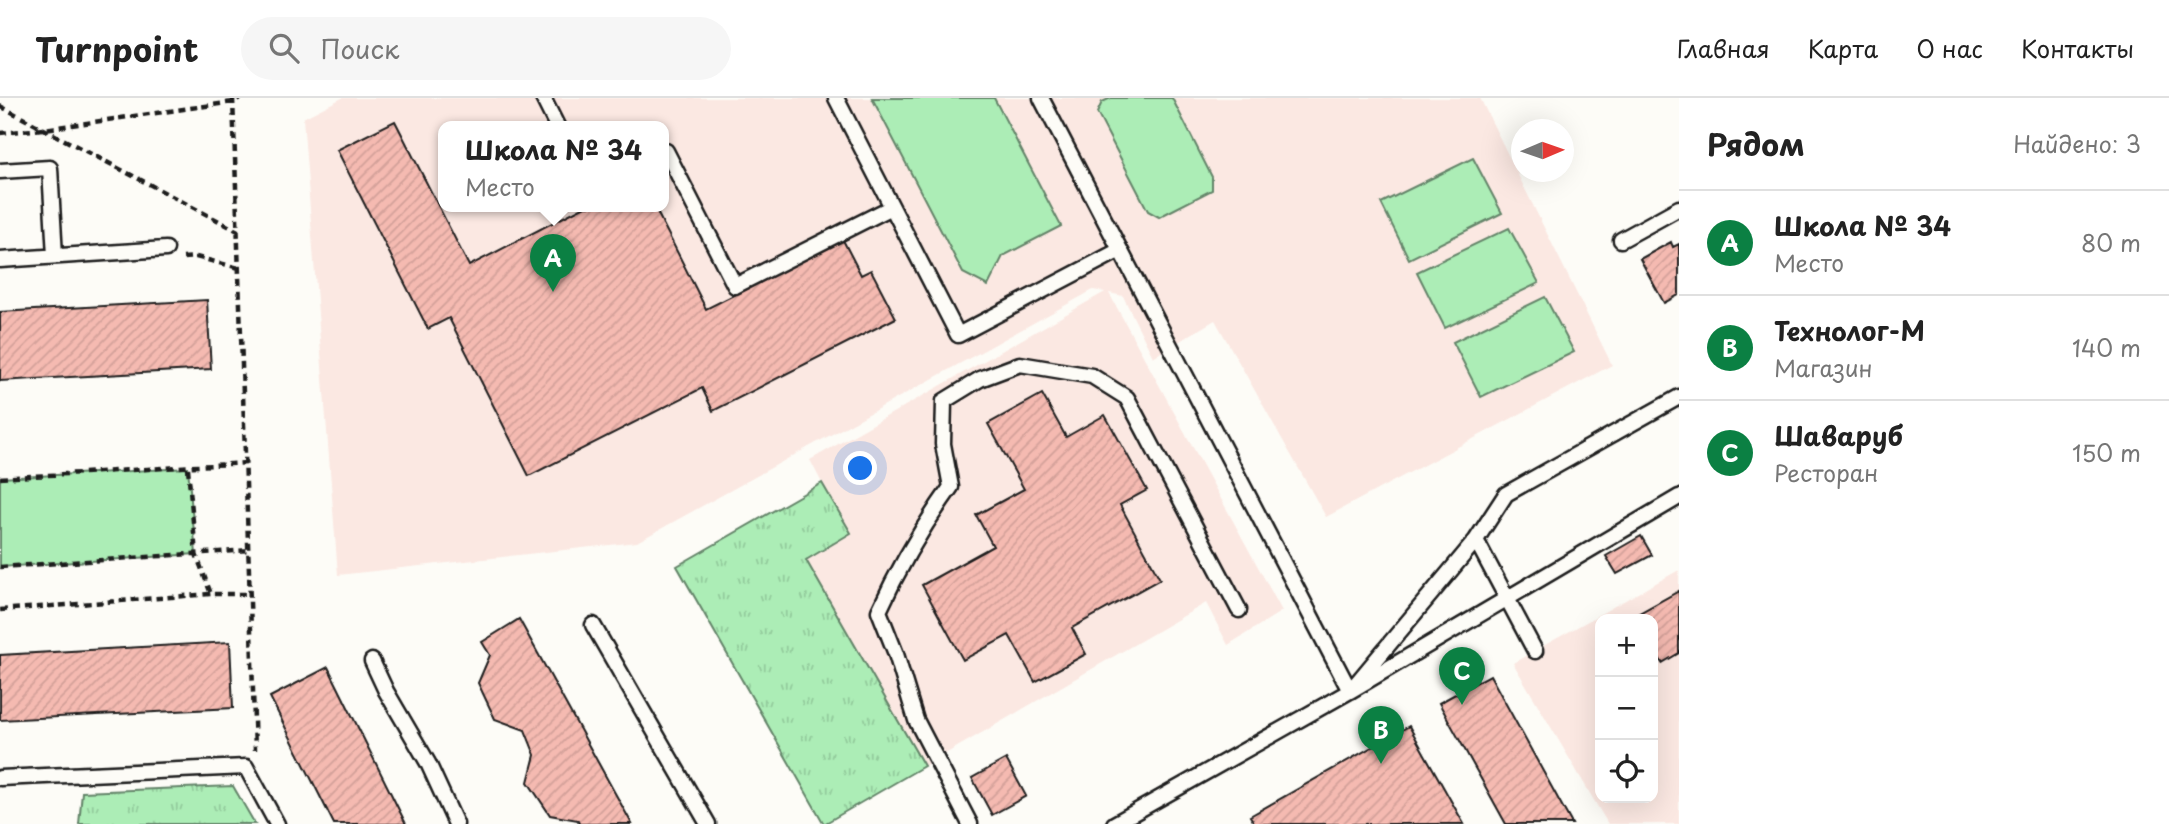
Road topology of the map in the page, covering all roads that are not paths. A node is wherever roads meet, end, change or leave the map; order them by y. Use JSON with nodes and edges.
{"nodes":[{"id":1,"x":542,"y":98,"type":"edge"},
{"id":2,"x":836,"y":98,"type":"edge"},
{"id":3,"x":1041,"y":98,"type":"edge"},
{"id":4,"x":554,"y":121,"type":"edge"},
{"id":5,"x":669,"y":157,"type":"edge"},
{"id":6,"x":0,"y":171,"type":"edge"},
{"id":7,"x":892,"y":207,"type":"junction"},
{"id":8,"x":1679,"y":208,"type":"edge"},
{"id":9,"x":1621,"y":240,"type":"dead end"},
{"id":10,"x":166,"y":249,"type":"road end"},
{"id":11,"x":1120,"y":250,"type":"junction"},
{"id":12,"x":55,"y":256,"type":"junction"},
{"id":13,"x":0,"y":260,"type":"edge"},
{"id":14,"x":1679,"y":397,"type":"edge"},
{"id":15,"x":1679,"y":497,"type":"edge"},
{"id":16,"x":1476,"y":540,"type":"junction"},
{"id":17,"x":1506,"y":600,"type":"junction"},
{"id":18,"x":1239,"y":610,"type":"dead end"},
{"id":19,"x":593,"y":625,"type":"dead end"},
{"id":20,"x":1535,"y":652,"type":"dead end"},
{"id":21,"x":372,"y":661,"type":"dead end"},
{"id":22,"x":1350,"y":691,"type":"junction"},
{"id":23,"x":0,"y":778,"type":"edge"},
{"id":24,"x":277,"y":824,"type":"edge"},
{"id":25,"x":456,"y":824,"type":"edge"},
{"id":26,"x":708,"y":824,"type":"edge"},
{"id":27,"x":970,"y":824,"type":"edge"},
{"id":28,"x":1114,"y":824,"type":"edge"}],
"edges":[{"from":1,"to":4,"type":"lane"},
{"from":2,"to":7,"type":"lane"},
{"from":3,"to":11,"type":"lane"},
{"from":5,"to":7,"type":"lane"},
{"from":6,"to":12,"type":"lane"},
{"from":7,"to":11,"type":"lane"},
{"from":8,"to":9,"type":"lane"},
{"from":10,"to":12,"type":"lane"},
{"from":11,"to":22,"type":"lane"},
{"from":12,"to":13,"type":"lane"},
{"from":14,"to":16,"type":"lane"},
{"from":15,"to":17,"type":"lane"},
{"from":16,"to":17,"type":"lane"},
{"from":16,"to":22,"type":"lane"},
{"from":17,"to":20,"type":"lane"},
{"from":17,"to":22,"type":"lane"},
{"from":18,"to":27,"type":"lane"},
{"from":19,"to":26,"type":"lane"},
{"from":21,"to":25,"type":"lane"},
{"from":22,"to":28,"type":"lane"},
{"from":23,"to":24,"type":"lane"}]}
